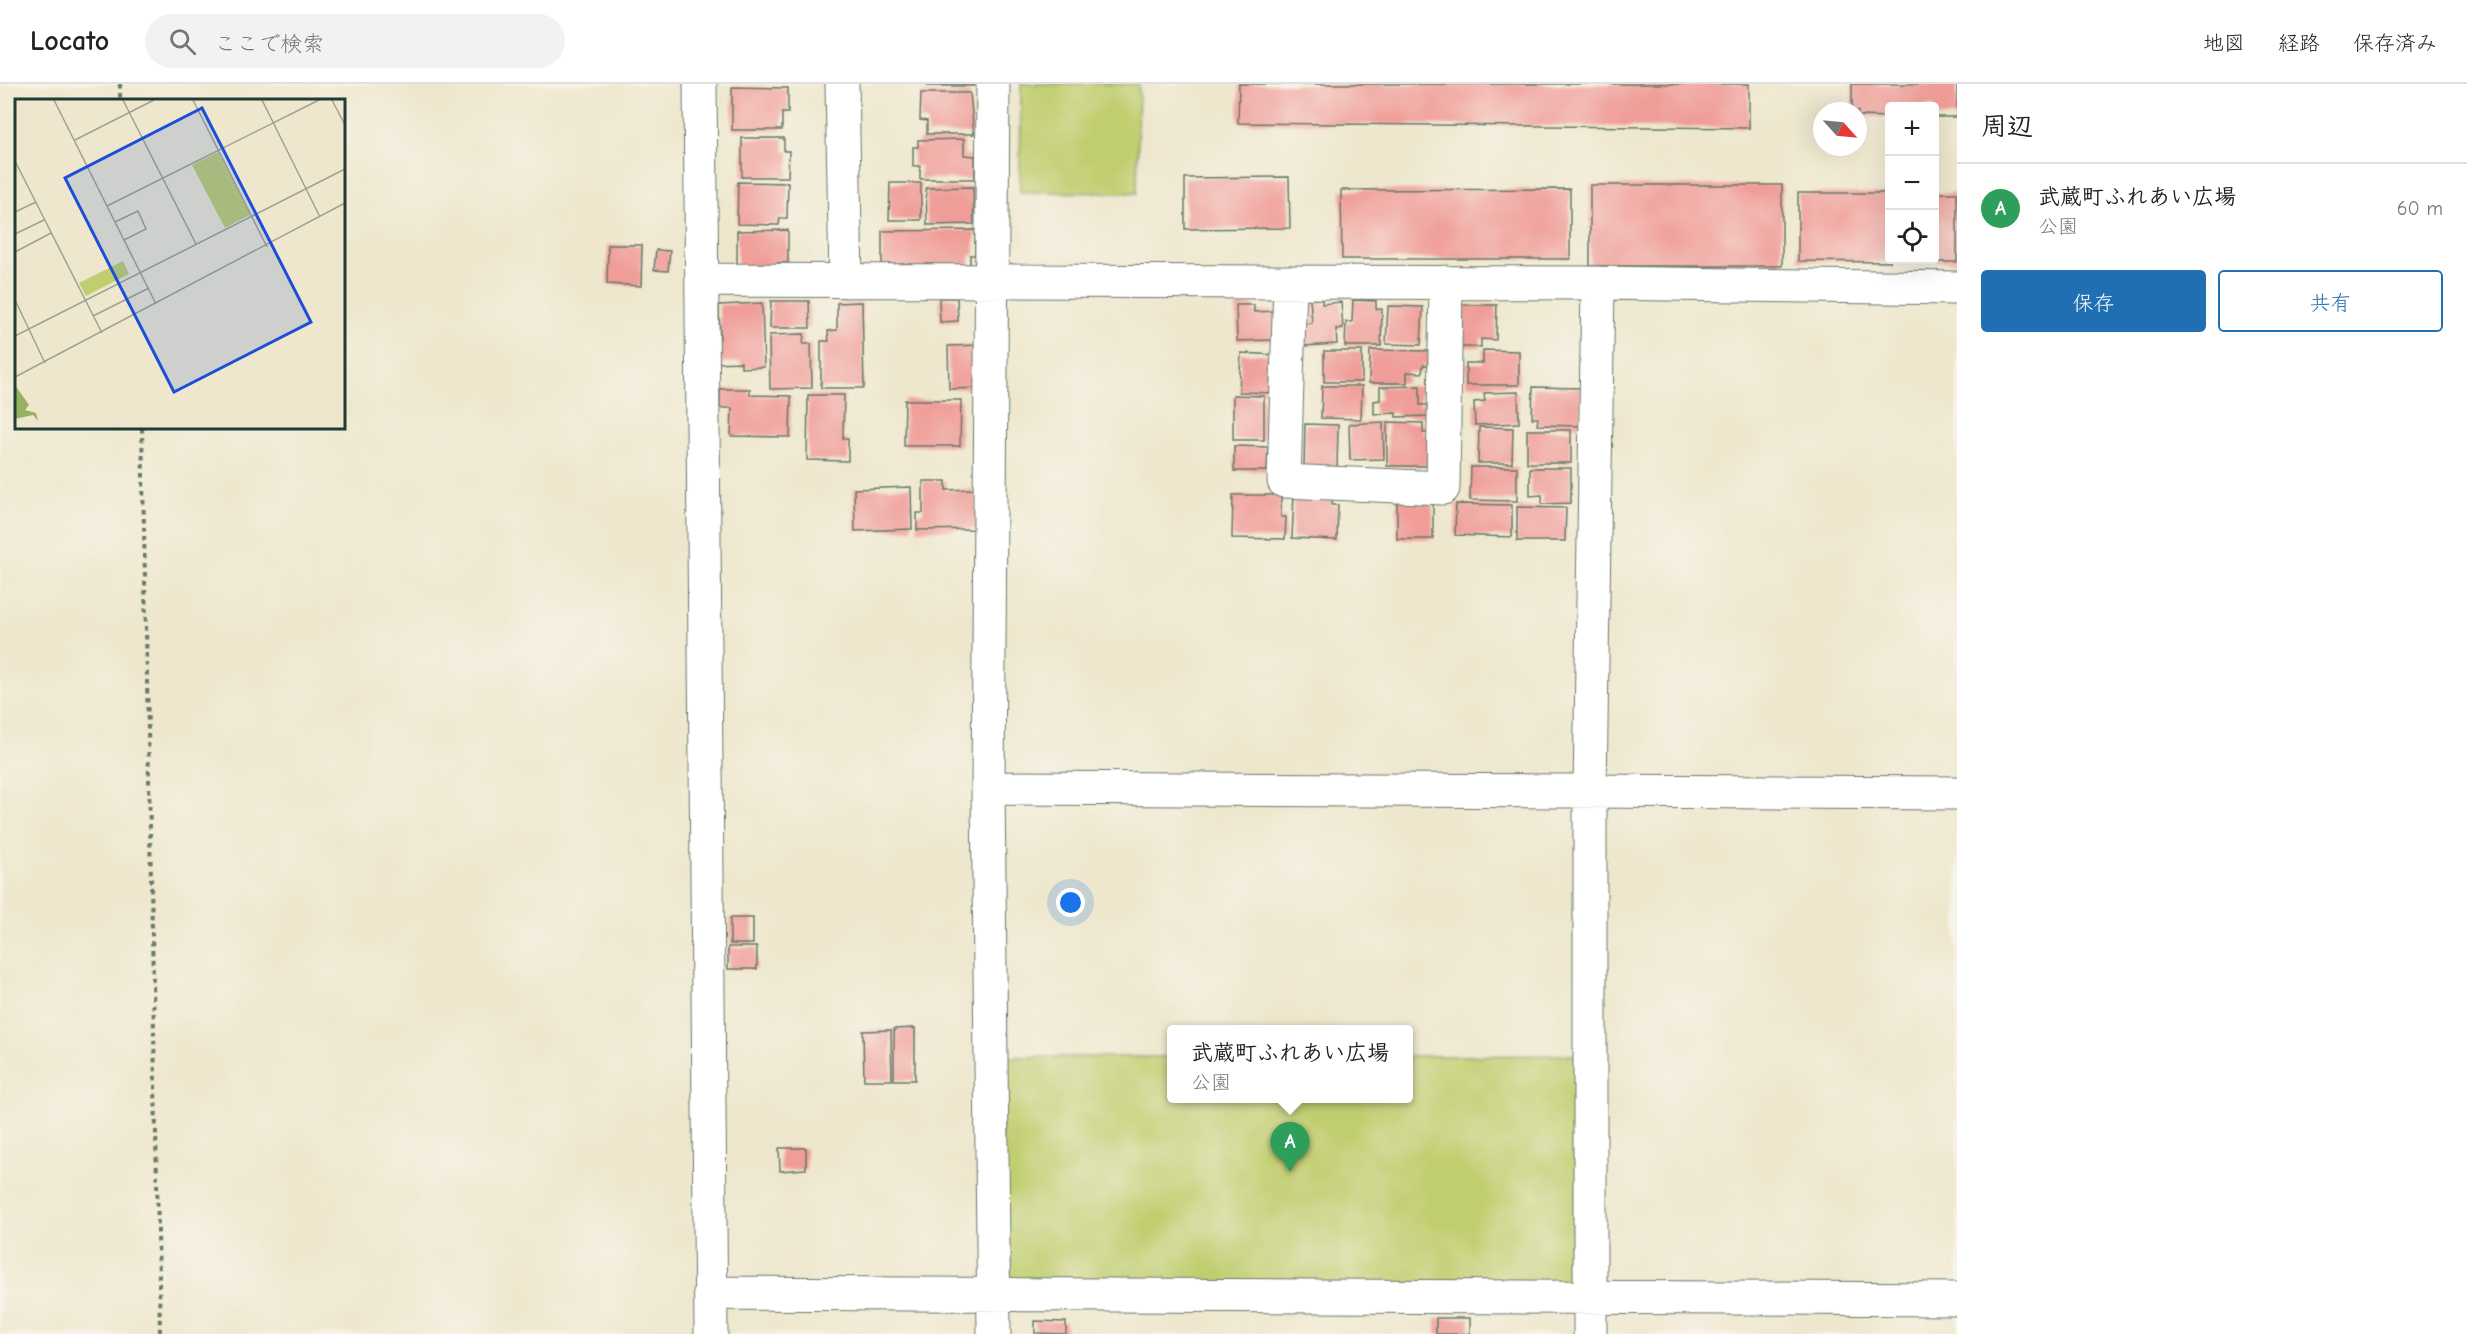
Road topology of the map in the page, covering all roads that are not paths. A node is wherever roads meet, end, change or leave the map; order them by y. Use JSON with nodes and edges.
{"nodes":[{"id":1,"x":700,"y":84,"type":"edge"},
{"id":2,"x":842,"y":84,"type":"edge"},
{"id":3,"x":993,"y":84,"type":"edge"},
{"id":4,"x":702,"y":280,"type":"junction"},
{"id":5,"x":846,"y":281,"type":"junction"},
{"id":6,"x":992,"y":281,"type":"junction"},
{"id":7,"x":1290,"y":282,"type":"junction"},
{"id":8,"x":1446,"y":282,"type":"junction"},
{"id":9,"x":1598,"y":283,"type":"junction"},
{"id":10,"x":1957,"y":288,"type":"edge"},
{"id":11,"x":988,"y":788,"type":"junction"},
{"id":12,"x":1590,"y":790,"type":"junction"},
{"id":13,"x":1957,"y":793,"type":"edge"},
{"id":14,"x":710,"y":1293,"type":"junction"},
{"id":15,"x":994,"y":1293,"type":"junction"},
{"id":16,"x":1590,"y":1296,"type":"junction"},
{"id":17,"x":1957,"y":1299,"type":"edge"},
{"id":18,"x":711,"y":1334,"type":"edge"},
{"id":19,"x":994,"y":1334,"type":"edge"},
{"id":20,"x":1590,"y":1334,"type":"edge"}],
"edges":[{"from":1,"to":4,"type":"street"},
{"from":2,"to":5,"type":"street"},
{"from":3,"to":6,"type":"street"},
{"from":4,"to":5,"type":"street"},
{"from":4,"to":14,"type":"street"},
{"from":5,"to":6,"type":"street"},
{"from":6,"to":7,"type":"street"},
{"from":6,"to":11,"type":"street"},
{"from":7,"to":8,"type":"street"},
{"from":7,"to":8,"type":"street"},
{"from":8,"to":9,"type":"street"},
{"from":9,"to":10,"type":"street"},
{"from":9,"to":12,"type":"street"},
{"from":11,"to":12,"type":"street"},
{"from":11,"to":15,"type":"street"},
{"from":12,"to":13,"type":"street"},
{"from":12,"to":16,"type":"street"},
{"from":14,"to":15,"type":"street"},
{"from":14,"to":18,"type":"street"},
{"from":15,"to":16,"type":"street"},
{"from":15,"to":19,"type":"street"},
{"from":16,"to":17,"type":"street"},
{"from":16,"to":20,"type":"street"}]}
